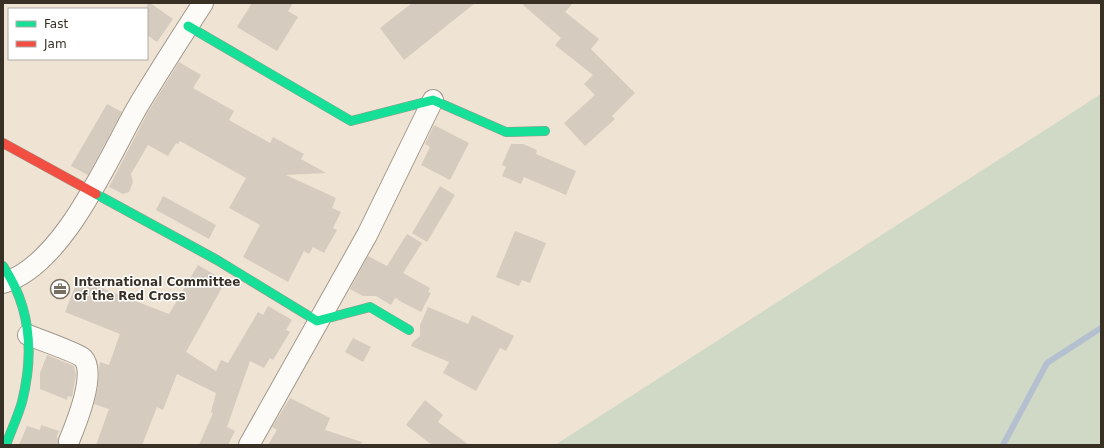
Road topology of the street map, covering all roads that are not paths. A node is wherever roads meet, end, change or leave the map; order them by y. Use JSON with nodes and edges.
{"nodes":[{"id":1,"x":203,"y":3,"type":"edge"},
{"id":2,"x":188,"y":26,"type":"junction"},
{"id":3,"x":433,"y":100,"type":"junction"},
{"id":4,"x":545,"y":131,"type":"dead end"},
{"id":5,"x":3,"y":143,"type":"edge"},
{"id":6,"x":91,"y":192,"type":"junction"},
{"id":7,"x":7,"y":276,"type":"edge"},
{"id":8,"x":317,"y":321,"type":"junction"},
{"id":9,"x":409,"y":330,"type":"dead end"},
{"id":10,"x":28,"y":335,"type":"junction"},
{"id":11,"x":69,"y":441,"type":"dead end"},
{"id":12,"x":6,"y":445,"type":"edge"},
{"id":13,"x":249,"y":445,"type":"edge"}],
"edges":[{"from":1,"to":2,"type":"street"},
{"from":2,"to":3,"type":"street"},
{"from":2,"to":6,"type":"street"},
{"from":3,"to":4,"type":"street"},
{"from":3,"to":8,"type":"street"},
{"from":5,"to":6,"type":"street"},
{"from":6,"to":7,"type":"street"},
{"from":6,"to":8,"type":"street"},
{"from":7,"to":10,"type":"street"},
{"from":8,"to":9,"type":"street"},
{"from":8,"to":13,"type":"street"},
{"from":10,"to":11,"type":"street"},
{"from":10,"to":12,"type":"street"}]}
